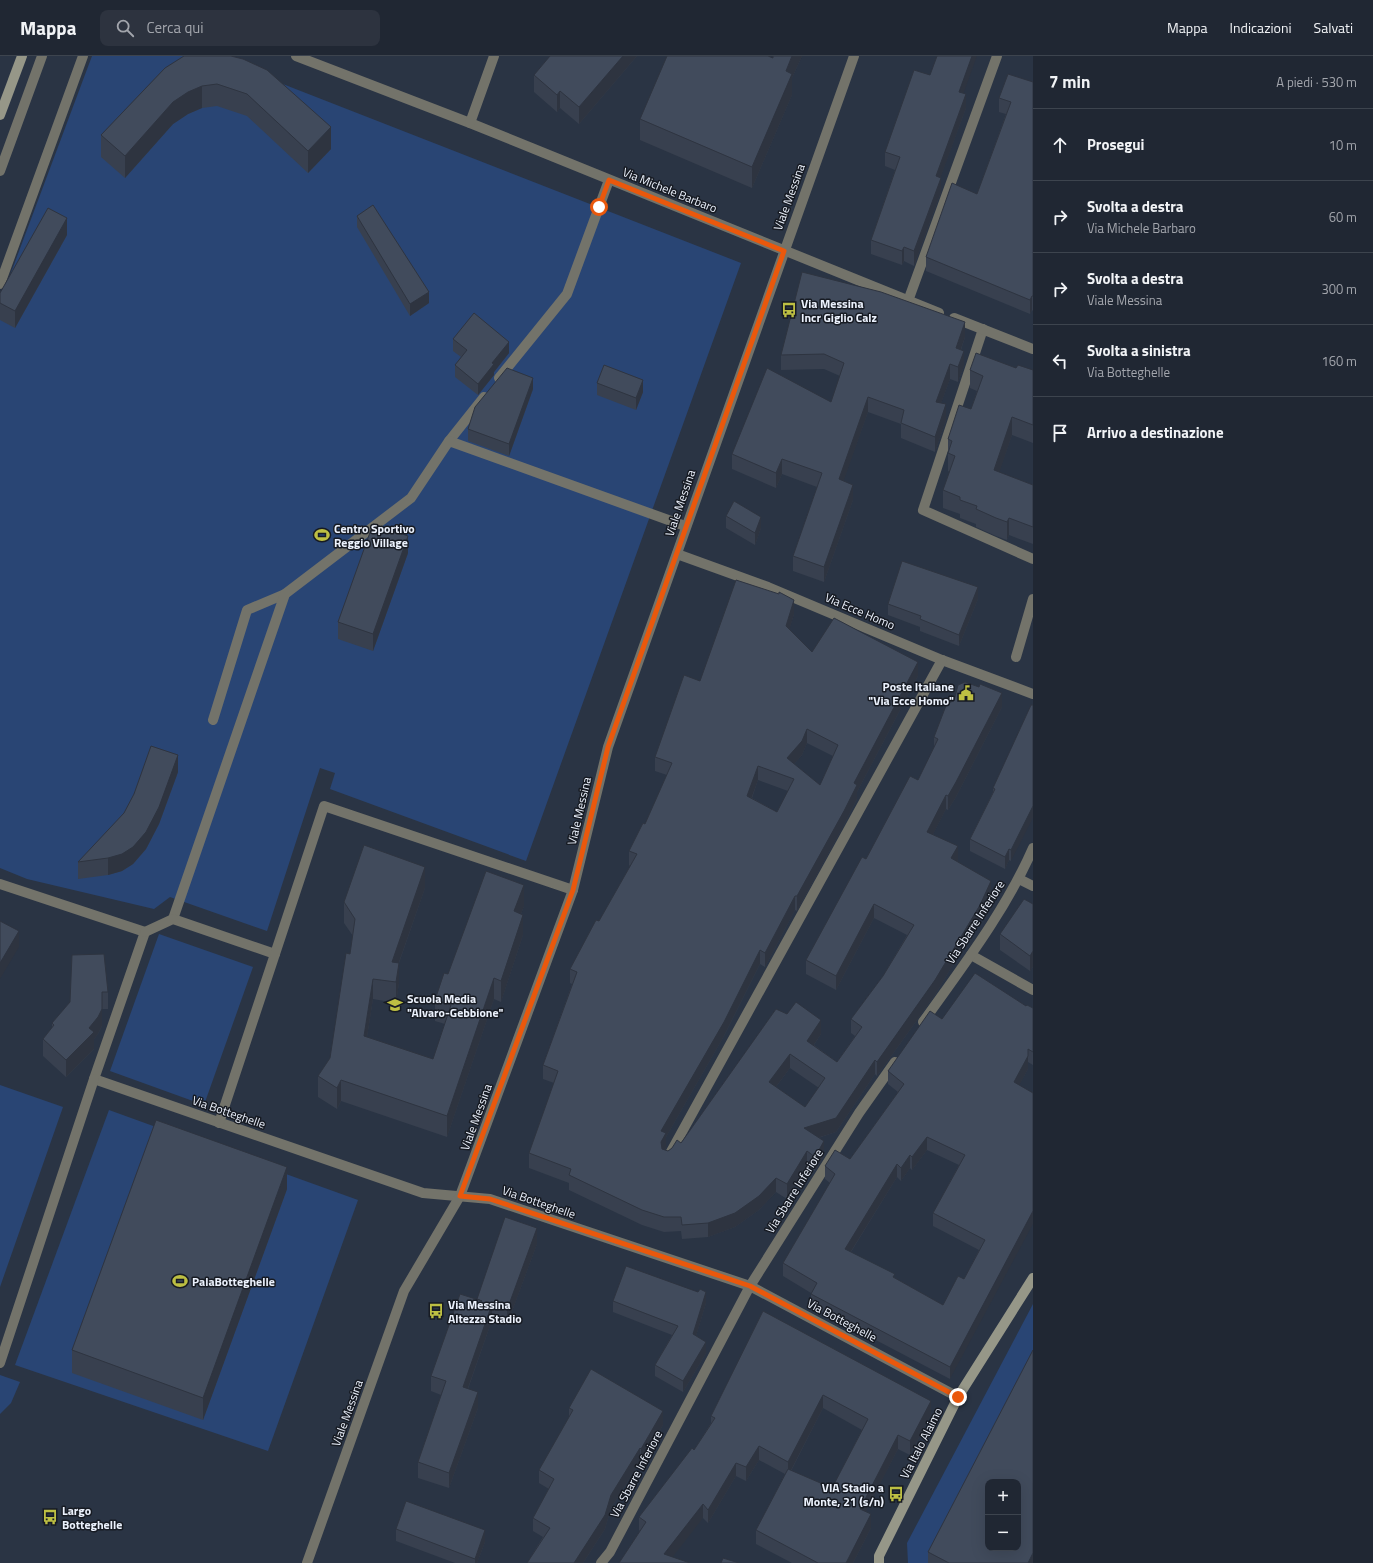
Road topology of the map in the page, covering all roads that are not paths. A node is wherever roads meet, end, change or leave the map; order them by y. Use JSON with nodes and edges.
{"nodes":[{"id":1,"x":22,"y":56,"type":"edge"},
{"id":2,"x":42,"y":56,"type":"edge"},
{"id":3,"x":84,"y":56,"type":"edge"},
{"id":4,"x":298,"y":56,"type":"edge"},
{"id":5,"x":494,"y":56,"type":"edge"},
{"id":6,"x":854,"y":56,"type":"edge"},
{"id":7,"x":997,"y":56,"type":"edge"},
{"id":8,"x":0,"y":115,"type":"edge"},
{"id":9,"x":470,"y":123,"type":"junction"},
{"id":10,"x":0,"y":171,"type":"edge"},
{"id":11,"x":609,"y":180,"type":"junction"},
{"id":12,"x":784,"y":251,"type":"junction"},
{"id":13,"x":0,"y":284,"type":"edge"},
{"id":14,"x":908,"y":301,"type":"junction"},
{"id":15,"x":983,"y":330,"type":"junction"},
{"id":16,"x":1033,"y":349,"type":"edge"},
{"id":17,"x":449,"y":441,"type":"junction"},
{"id":18,"x":685,"y":526,"type":"junction"},
{"id":19,"x":677,"y":554,"type":"junction"},
{"id":20,"x":1033,"y":559,"type":"edge"},
{"id":21,"x":285,"y":594,"type":"junction"},
{"id":22,"x":1033,"y":599,"type":"edge"},
{"id":23,"x":1016,"y":657,"type":"dead end"},
{"id":24,"x":942,"y":660,"type":"junction"},
{"id":25,"x":1033,"y":694,"type":"edge"},
{"id":26,"x":212,"y":720,"type":"dead end"},
{"id":27,"x":1033,"y":848,"type":"edge"},
{"id":28,"x":1019,"y":879,"type":"junction"},
{"id":29,"x":0,"y":884,"type":"edge"},
{"id":30,"x":1033,"y":886,"type":"edge"},
{"id":31,"x":573,"y":890,"type":"junction"},
{"id":32,"x":173,"y":918,"type":"junction"},
{"id":33,"x":145,"y":932,"type":"junction"},
{"id":34,"x":274,"y":954,"type":"junction"},
{"id":35,"x":971,"y":954,"type":"junction"},
{"id":36,"x":1033,"y":990,"type":"edge"},
{"id":37,"x":917,"y":1031,"type":"edge"},
{"id":38,"x":903,"y":1050,"type":"edge"},
{"id":39,"x":94,"y":1079,"type":"junction"},
{"id":40,"x":219,"y":1123,"type":"junction"},
{"id":41,"x":667,"y":1159,"type":"edge"},
{"id":42,"x":460,"y":1196,"type":"junction"},
{"id":43,"x":1033,"y":1278,"type":"edge"},
{"id":44,"x":750,"y":1286,"type":"junction"},
{"id":45,"x":0,"y":1363,"type":"edge"},
{"id":46,"x":958,"y":1397,"type":"junction"},
{"id":47,"x":307,"y":1563,"type":"edge"},
{"id":48,"x":602,"y":1563,"type":"edge"},
{"id":49,"x":880,"y":1563,"type":"edge"}],
"edges":[{"from":1,"to":8,"type":"street"},
{"from":2,"to":10,"type":"street"},
{"from":3,"to":13,"type":"street"},
{"from":4,"to":9,"type":"street","name":"Via Michele Barbaro"},
{"from":5,"to":9,"type":"street"},
{"from":6,"to":12,"type":"street","name":"Viale Messina"},
{"from":7,"to":14,"type":"street"},
{"from":9,"to":11,"type":"street","name":"Via Michele Barbaro"},
{"from":11,"to":12,"type":"street","name":"Via Michele Barbaro"},
{"from":11,"to":17,"type":"street"},
{"from":12,"to":14,"type":"street","name":"Via Michele Barbaro"},
{"from":12,"to":18,"type":"street","name":"Viale Messina"},
{"from":14,"to":15,"type":"street","name":"Via Michele Barbaro"},
{"from":15,"to":16,"type":"street","name":"Via Michele Barbaro"},
{"from":15,"to":20,"type":"street"},
{"from":17,"to":18,"type":"street"},
{"from":17,"to":21,"type":"street"},
{"from":18,"to":19,"type":"street","name":"Viale Messina"},
{"from":19,"to":24,"type":"street","name":"Via Ecce Homo"},
{"from":19,"to":31,"type":"street","name":"Viale Messina"},
{"from":21,"to":26,"type":"street"},
{"from":21,"to":32,"type":"street"},
{"from":22,"to":23,"type":"street"},
{"from":24,"to":25,"type":"street","name":"Via Ecce Homo"},
{"from":24,"to":41,"type":"street"},
{"from":27,"to":28,"type":"street","name":"Via Sbarre Inferiore"},
{"from":28,"to":30,"type":"street"},
{"from":28,"to":35,"type":"street","name":"Via Sbarre Inferiore"},
{"from":29,"to":33,"type":"street"},
{"from":31,"to":34,"type":"street"},
{"from":31,"to":42,"type":"street","name":"Viale Messina"},
{"from":32,"to":33,"type":"street"},
{"from":32,"to":34,"type":"street"},
{"from":33,"to":39,"type":"street"},
{"from":34,"to":40,"type":"street"},
{"from":35,"to":36,"type":"street"},
{"from":35,"to":37,"type":"street","name":"Via Sbarre Inferiore"},
{"from":38,"to":44,"type":"street","name":"Via Sbarre Inferiore"},
{"from":39,"to":40,"type":"street","name":"Via Botteghelle"},
{"from":39,"to":45,"type":"street"},
{"from":40,"to":42,"type":"street","name":"Via Botteghelle"},
{"from":42,"to":44,"type":"street","name":"Via Botteghelle"},
{"from":42,"to":47,"type":"street","name":"Viale Messina"},
{"from":43,"to":46,"type":"street","name":"Via Italo Alaimo"},
{"from":44,"to":46,"type":"street","name":"Via Botteghelle"},
{"from":44,"to":48,"type":"street","name":"Via Sbarre Inferiore"},
{"from":46,"to":49,"type":"street","name":"Via Italo Alaimo"}]}
